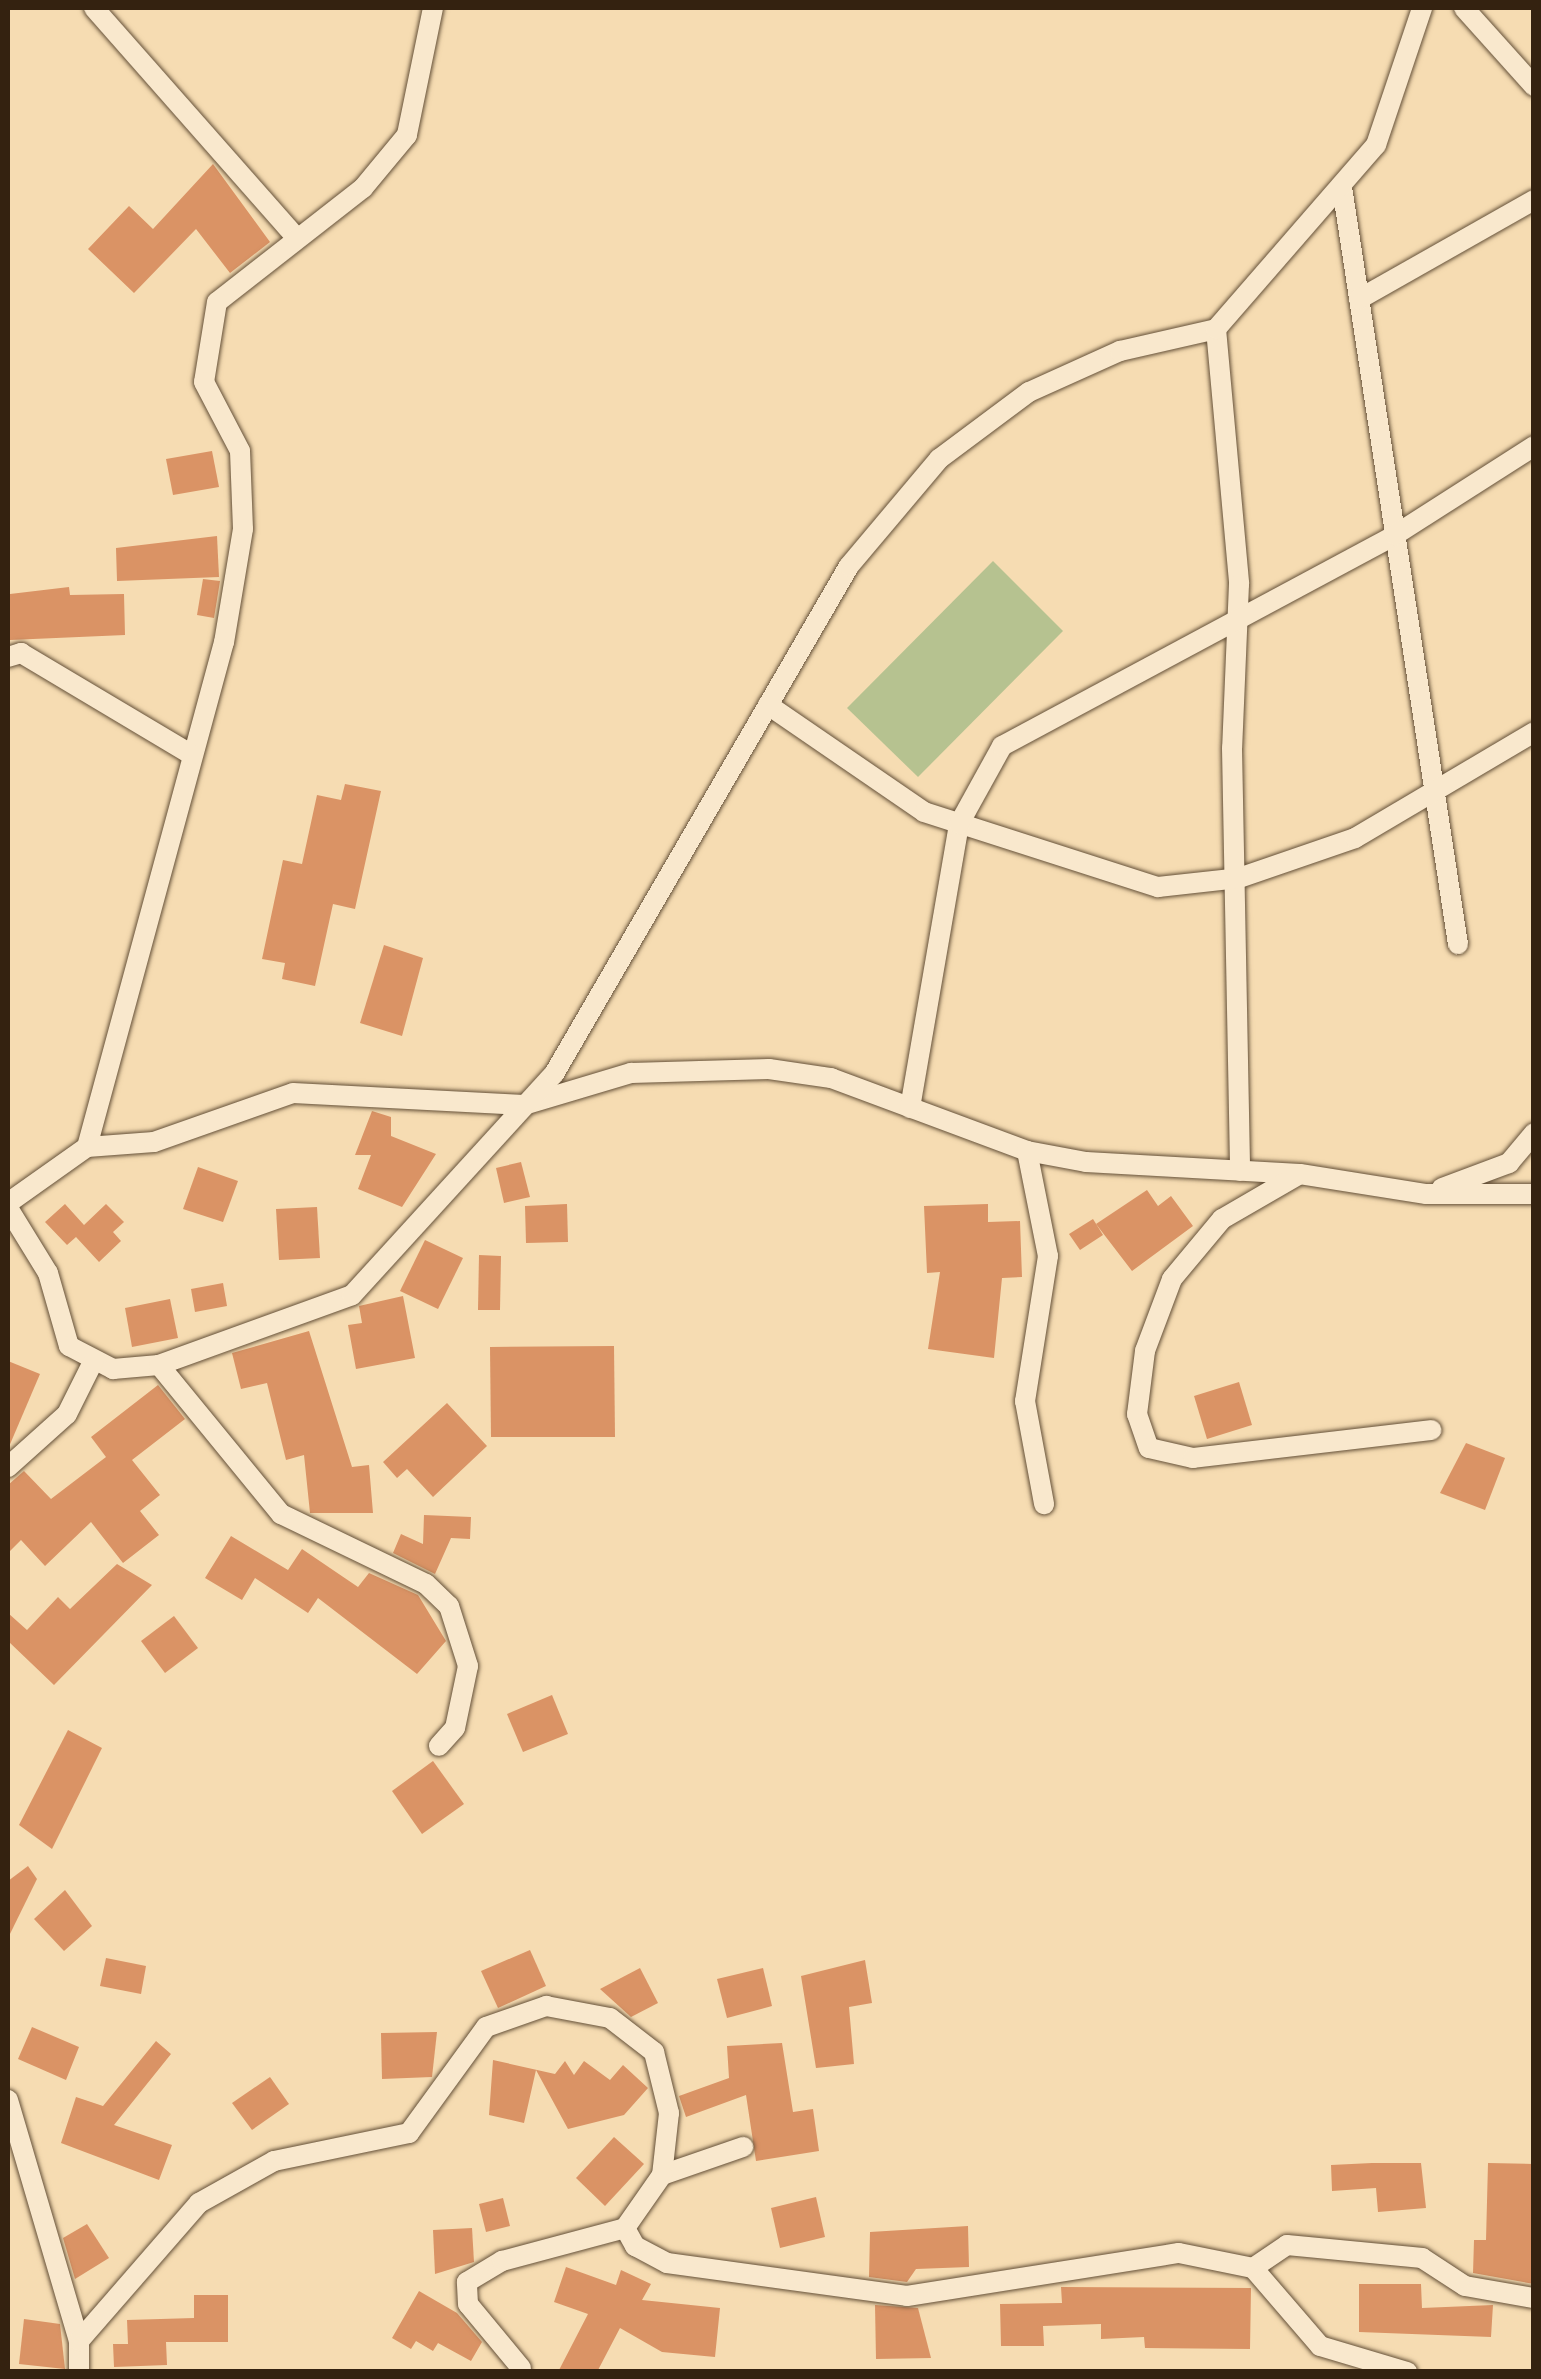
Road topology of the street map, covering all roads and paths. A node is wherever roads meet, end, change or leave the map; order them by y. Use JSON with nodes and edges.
{"nodes":[{"id":1,"x":94,"y":8,"type":"edge"},
{"id":2,"x":434,"y":8,"type":"edge"},
{"id":3,"x":1422,"y":8,"type":"edge"},
{"id":4,"x":1464,"y":8,"type":"edge"},
{"id":5,"x":1534,"y":86,"type":"edge"},
{"id":6,"x":1342,"y":187,"type":"junction"},
{"id":7,"x":1534,"y":200,"type":"edge"},
{"id":8,"x":295,"y":236,"type":"junction"},
{"id":9,"x":1359,"y":299,"type":"junction"},
{"id":10,"x":1216,"y":329,"type":"junction"},
{"id":11,"x":1534,"y":446,"type":"edge"},
{"id":12,"x":1395,"y":535,"type":"junction"},
{"id":13,"x":1237,"y":622,"type":"junction"},
{"id":14,"x":8,"y":657,"type":"edge"},
{"id":15,"x":768,"y":705,"type":"junction"},
{"id":16,"x":1534,"y":732,"type":"edge"},
{"id":17,"x":192,"y":754,"type":"junction"},
{"id":18,"x":1430,"y":793,"type":"junction"},
{"id":19,"x":960,"y":824,"type":"junction"},
{"id":20,"x":1239,"y":878,"type":"junction"},
{"id":21,"x":1458,"y":944,"type":"dead end"},
{"id":22,"x":524,"y":1106,"type":"junction"},
{"id":23,"x":910,"y":1108,"type":"junction"},
{"id":24,"x":1534,"y":1133,"type":"edge"},
{"id":25,"x":87,"y":1147,"type":"junction"},
{"id":26,"x":1027,"y":1152,"type":"junction"},
{"id":27,"x":1240,"y":1171,"type":"junction"},
{"id":28,"x":1300,"y":1174,"type":"junction"},
{"id":29,"x":1426,"y":1194,"type":"junction"},
{"id":30,"x":1534,"y":1194,"type":"edge"},
{"id":31,"x":8,"y":1206,"type":"edge"},
{"id":32,"x":94,"y":1360,"type":"junction"},
{"id":33,"x":159,"y":1365,"type":"junction"},
{"id":34,"x":1431,"y":1430,"type":"dead end"},
{"id":35,"x":8,"y":1467,"type":"edge"},
{"id":36,"x":1044,"y":1504,"type":"dead end"},
{"id":37,"x":440,"y":1746,"type":"dead end"},
{"id":38,"x":8,"y":2100,"type":"edge"},
{"id":39,"x":744,"y":2147,"type":"dead end"},
{"id":40,"x":662,"y":2175,"type":"junction"},
{"id":41,"x":625,"y":2228,"type":"junction"},
{"id":42,"x":1253,"y":2268,"type":"junction"},
{"id":43,"x":1534,"y":2298,"type":"edge"},
{"id":44,"x":80,"y":2341,"type":"junction"},
{"id":45,"x":521,"y":2368,"type":"dead end"},
{"id":46,"x":79,"y":2372,"type":"edge"},
{"id":47,"x":1407,"y":2372,"type":"edge"}],
"edges":[{"from":1,"to":8,"type":"street"},
{"from":2,"to":8,"type":"street"},
{"from":3,"to":6,"type":"street"},
{"from":4,"to":5,"type":"street"},
{"from":6,"to":9,"type":"street"},
{"from":6,"to":10,"type":"street"},
{"from":7,"to":9,"type":"street"},
{"from":8,"to":17,"type":"street"},
{"from":9,"to":12,"type":"street"},
{"from":10,"to":13,"type":"street"},
{"from":10,"to":15,"type":"street"},
{"from":11,"to":12,"type":"street"},
{"from":12,"to":13,"type":"street"},
{"from":12,"to":18,"type":"street"},
{"from":13,"to":19,"type":"street"},
{"from":13,"to":20,"type":"street"},
{"from":14,"to":17,"type":"street"},
{"from":15,"to":19,"type":"street"},
{"from":15,"to":22,"type":"street"},
{"from":16,"to":18,"type":"street"},
{"from":17,"to":25,"type":"street"},
{"from":18,"to":20,"type":"street"},
{"from":18,"to":21,"type":"street"},
{"from":19,"to":20,"type":"street"},
{"from":19,"to":23,"type":"street"},
{"from":20,"to":27,"type":"street"},
{"from":22,"to":23,"type":"street"},
{"from":22,"to":25,"type":"street"},
{"from":22,"to":33,"type":"street"},
{"from":23,"to":26,"type":"street"},
{"from":24,"to":29,"type":"street"},
{"from":25,"to":31,"type":"street"},
{"from":26,"to":27,"type":"street"},
{"from":26,"to":36,"type":"street"},
{"from":27,"to":28,"type":"street"},
{"from":28,"to":29,"type":"street"},
{"from":28,"to":34,"type":"street"},
{"from":29,"to":30,"type":"street"},
{"from":31,"to":32,"type":"street"},
{"from":32,"to":33,"type":"street"},
{"from":32,"to":35,"type":"street"},
{"from":33,"to":37,"type":"street"},
{"from":38,"to":44,"type":"street"},
{"from":39,"to":40,"type":"street"},
{"from":40,"to":41,"type":"street"},
{"from":40,"to":44,"type":"street"},
{"from":41,"to":42,"type":"street"},
{"from":41,"to":45,"type":"street"},
{"from":42,"to":43,"type":"street"},
{"from":42,"to":47,"type":"street"},
{"from":44,"to":46,"type":"street"}]}
